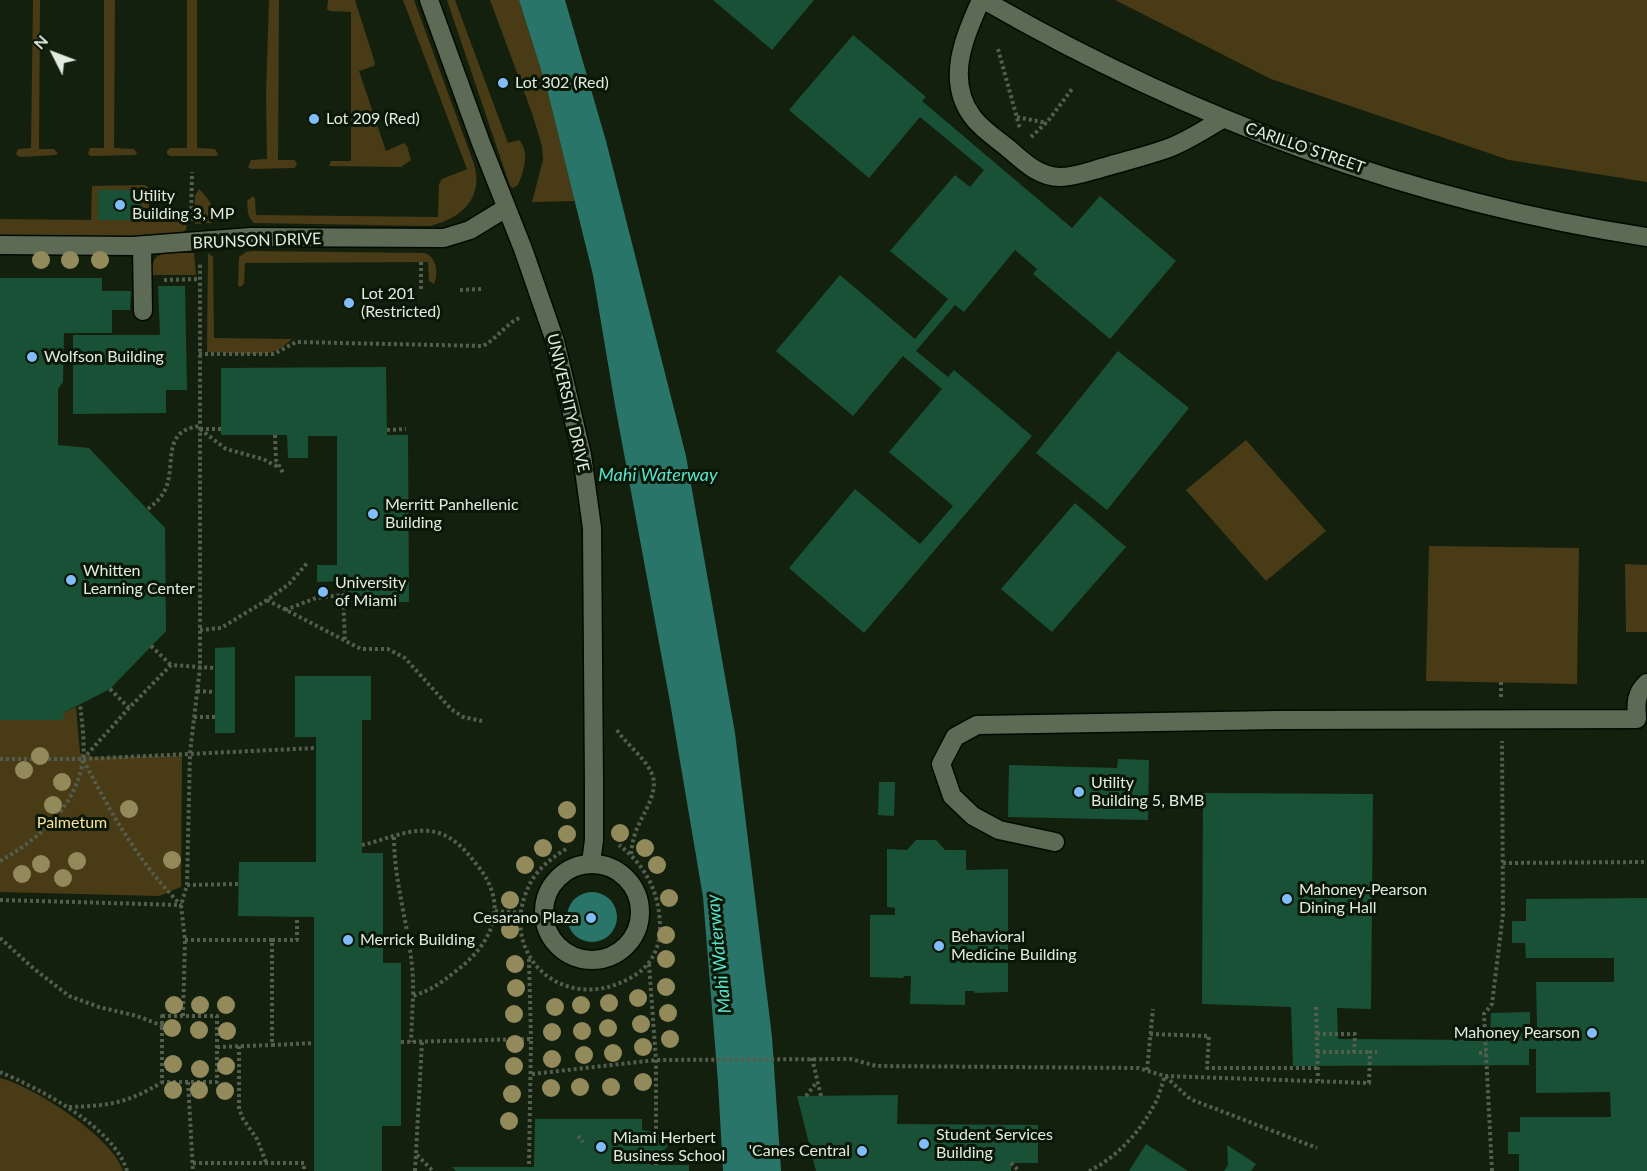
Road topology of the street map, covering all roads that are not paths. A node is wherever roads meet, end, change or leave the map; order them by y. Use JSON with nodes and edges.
{"nodes":[{"id":1,"x":429,"y":0,"type":"edge"},
{"id":2,"x":983,"y":0,"type":"edge"},
{"id":3,"x":1222,"y":119,"type":"junction"},
{"id":4,"x":506,"y":208,"type":"junction"},
{"id":5,"x":1647,"y":237,"type":"edge"},
{"id":6,"x":0,"y":245,"type":"edge"},
{"id":7,"x":142,"y":246,"type":"junction"},
{"id":8,"x":143,"y":311,"type":"dead end"},
{"id":9,"x":1647,"y":683,"type":"edge"},
{"id":10,"x":1055,"y":842,"type":"dead end"},
{"id":11,"x":591,"y":862,"type":"junction"}],
"edges":[{"from":1,"to":4,"type":"street","name":"UNIVERSITY DRIVE"},
{"from":2,"to":3,"type":"street","name":"CARILLO STREET"},
{"from":2,"to":3,"type":"street"},
{"from":3,"to":5,"type":"street","name":"CARILLO STREET"},
{"from":4,"to":7,"type":"street","name":"BRUNSON DRIVE"},
{"from":4,"to":11,"type":"street","name":"UNIVERSITY DRIVE"},
{"from":6,"to":7,"type":"street","name":"BRUNSON DRIVE"},
{"from":7,"to":8,"type":"street"},
{"from":9,"to":10,"type":"street"},
{"from":11,"to":11,"type":"street"}]}
